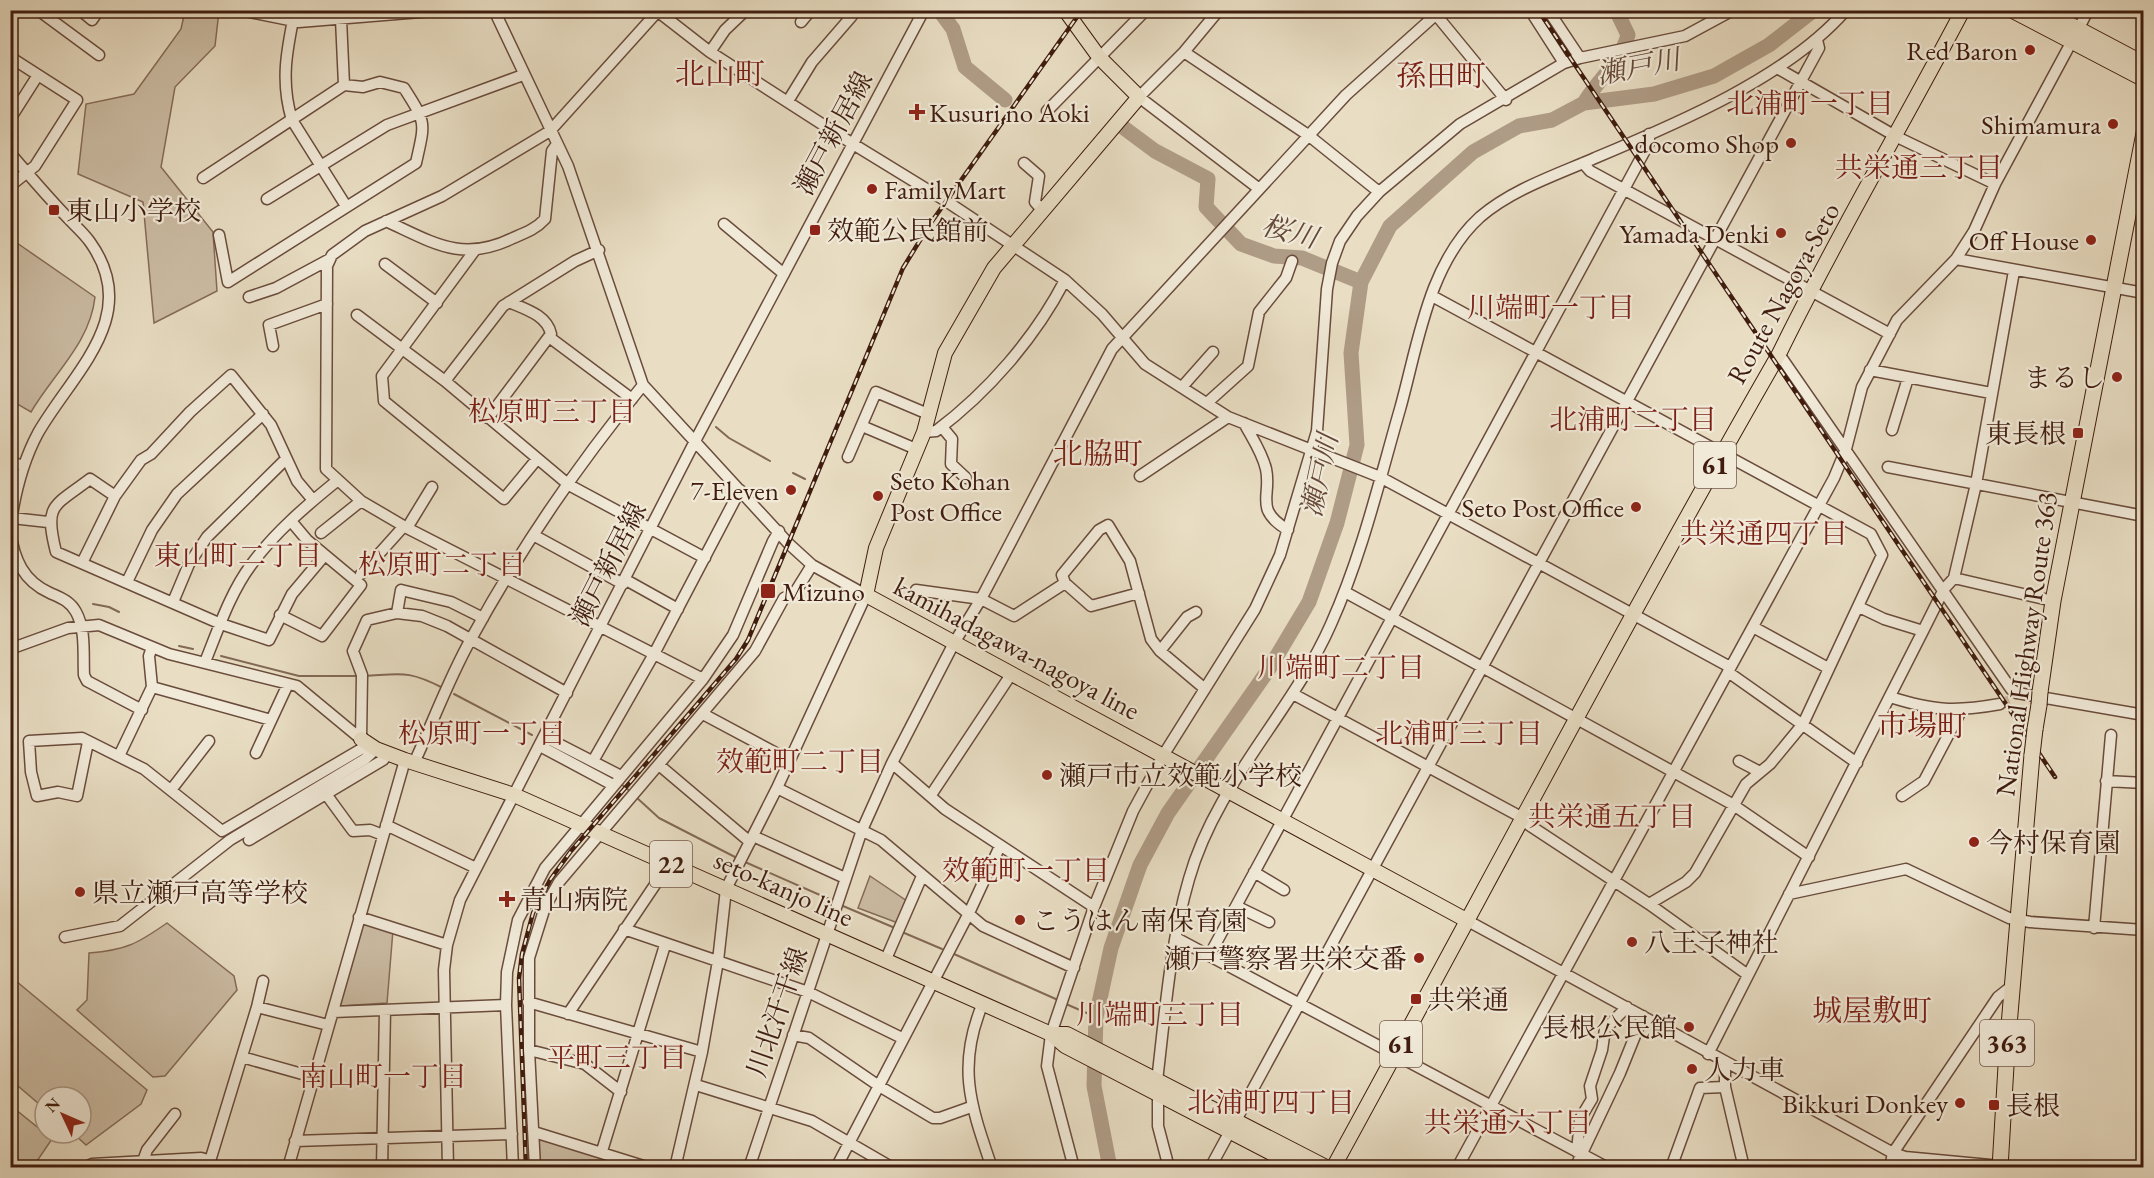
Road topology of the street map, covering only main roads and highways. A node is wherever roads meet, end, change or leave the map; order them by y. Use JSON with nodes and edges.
{"nodes":[{"id":1,"x":1963,"y":10,"type":"edge"},
{"id":2,"x":2012,"y":10,"type":"edge"},
{"id":3,"x":2042,"y":10,"type":"edge"},
{"id":4,"x":1065,"y":11,"type":"edge"},
{"id":5,"x":2075,"y":36,"type":"junction"},
{"id":6,"x":2144,"y":64,"type":"edge"},
{"id":7,"x":2144,"y":79,"type":"edge"},
{"id":8,"x":2144,"y":133,"type":"edge"},
{"id":9,"x":373,"y":747,"type":"road end"},
{"id":10,"x":1468,"y":921,"type":"junction"},
{"id":11,"x":1233,"y":1125,"type":"junction"},
{"id":12,"x":2000,"y":1166,"type":"edge"},
{"id":13,"x":1300,"y":1167,"type":"edge"},
{"id":14,"x":1328,"y":1167,"type":"edge"},
{"id":15,"x":1333,"y":1167,"type":"edge"}],
"edges":[{"from":1,"to":10,"type":"main road","name":"Route Nagoya-Seto","number":"61"},
{"from":2,"to":5,"type":"highway"},
{"from":3,"to":5,"type":"highway"},
{"from":4,"to":10,"type":"main road","name":"kamihadagawa-nagoya line"},
{"from":5,"to":6,"type":"highway"},
{"from":5,"to":7,"type":"highway"},
{"from":8,"to":12,"type":"highway","name":"National Highway Route 363","number":"363","bridge":true},
{"from":9,"to":11,"type":"main road","name":"seto-kanjo line","number":"22"},
{"from":10,"to":15,"type":"main road","name":"Route Nagoya-Seto","number":"61"},
{"from":11,"to":13,"type":"main road","name":"seto-kanjo line","number":"22"},
{"from":11,"to":14,"type":"main road","name":"seto-kanjo line","number":"22"}]}
